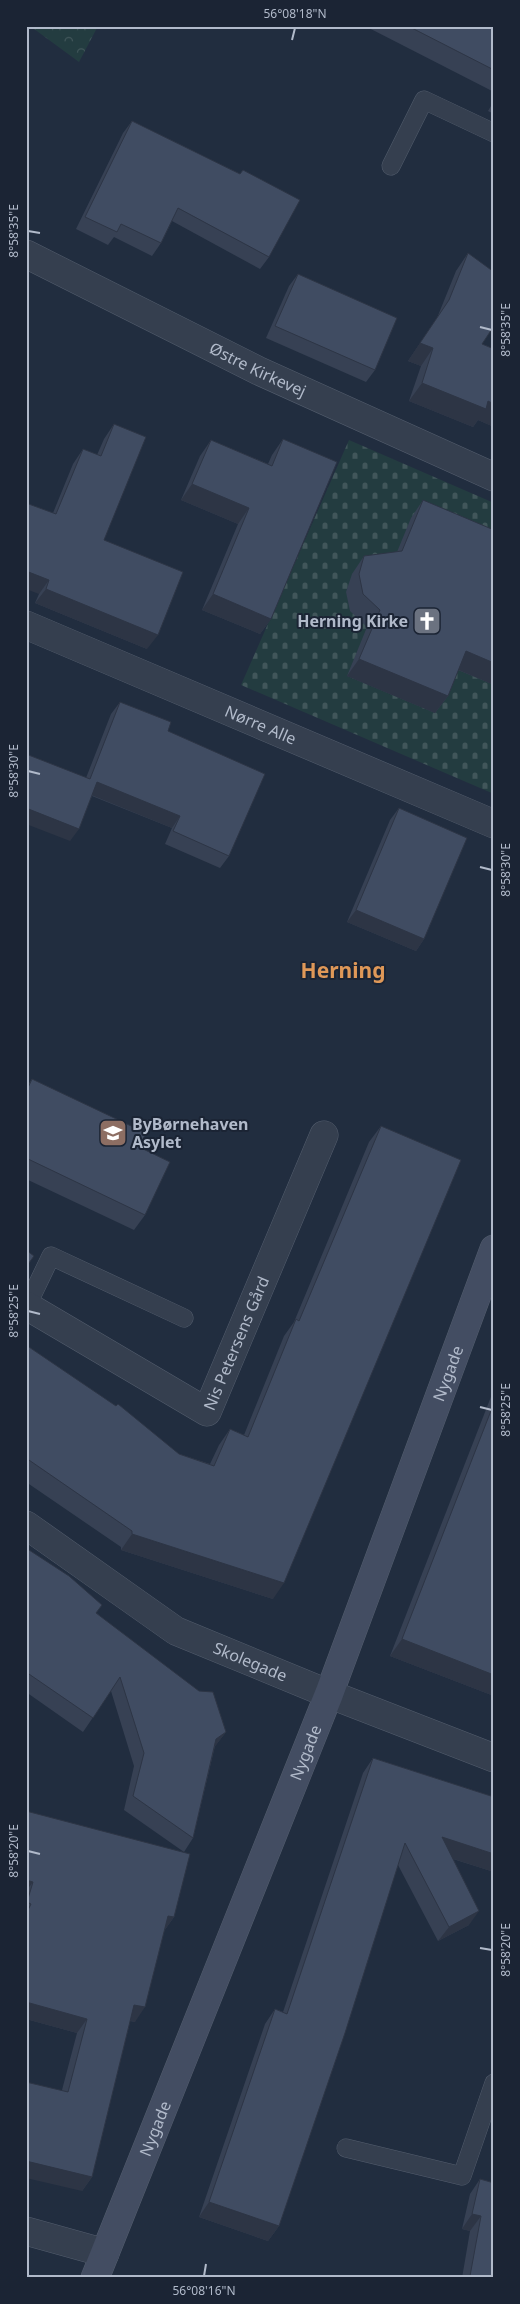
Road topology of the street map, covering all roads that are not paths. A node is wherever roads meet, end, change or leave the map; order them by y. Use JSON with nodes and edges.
{"nodes":[{"id":1,"x":494,"y":133,"type":"edge"},
{"id":2,"x":391,"y":166,"type":"dead end"},
{"id":3,"x":26,"y":254,"type":"edge"},
{"id":4,"x":494,"y":477,"type":"edge"},
{"id":5,"x":26,"y":625,"type":"edge"},
{"id":6,"x":494,"y":824,"type":"edge"},
{"id":7,"x":324,"y":1135,"type":"dead end"},
{"id":8,"x":494,"y":1248,"type":"edge"},
{"id":9,"x":27,"y":1306,"type":"edge"},
{"id":10,"x":184,"y":1318,"type":"dead end"},
{"id":11,"x":26,"y":1525,"type":"edge"},
{"id":12,"x":329,"y":1694,"type":"junction"},
{"id":13,"x":494,"y":1758,"type":"edge"},
{"id":14,"x":494,"y":2083,"type":"edge"},
{"id":15,"x":346,"y":2148,"type":"dead end"},
{"id":16,"x":26,"y":2231,"type":"edge"},
{"id":17,"x":105,"y":2252,"type":"junction"},
{"id":18,"x":95,"y":2278,"type":"edge"}],
"edges":[{"from":1,"to":2,"type":"lane"},
{"from":3,"to":4,"type":"street","name":"Østre Kirkevej"},
{"from":5,"to":6,"type":"street","name":"Nørre Alle"},
{"from":7,"to":9,"type":"street","name":"Nis Petersens Gård"},
{"from":8,"to":12,"type":"main road","name":"Nygade"},
{"from":9,"to":10,"type":"lane"},
{"from":11,"to":12,"type":"street","name":"Skolegade"},
{"from":12,"to":13,"type":"street","name":"Skolegade"},
{"from":12,"to":17,"type":"main road","name":"Nygade"},
{"from":14,"to":15,"type":"lane"},
{"from":16,"to":17,"type":"street"},
{"from":17,"to":18,"type":"main road","name":"Nygade"}]}
